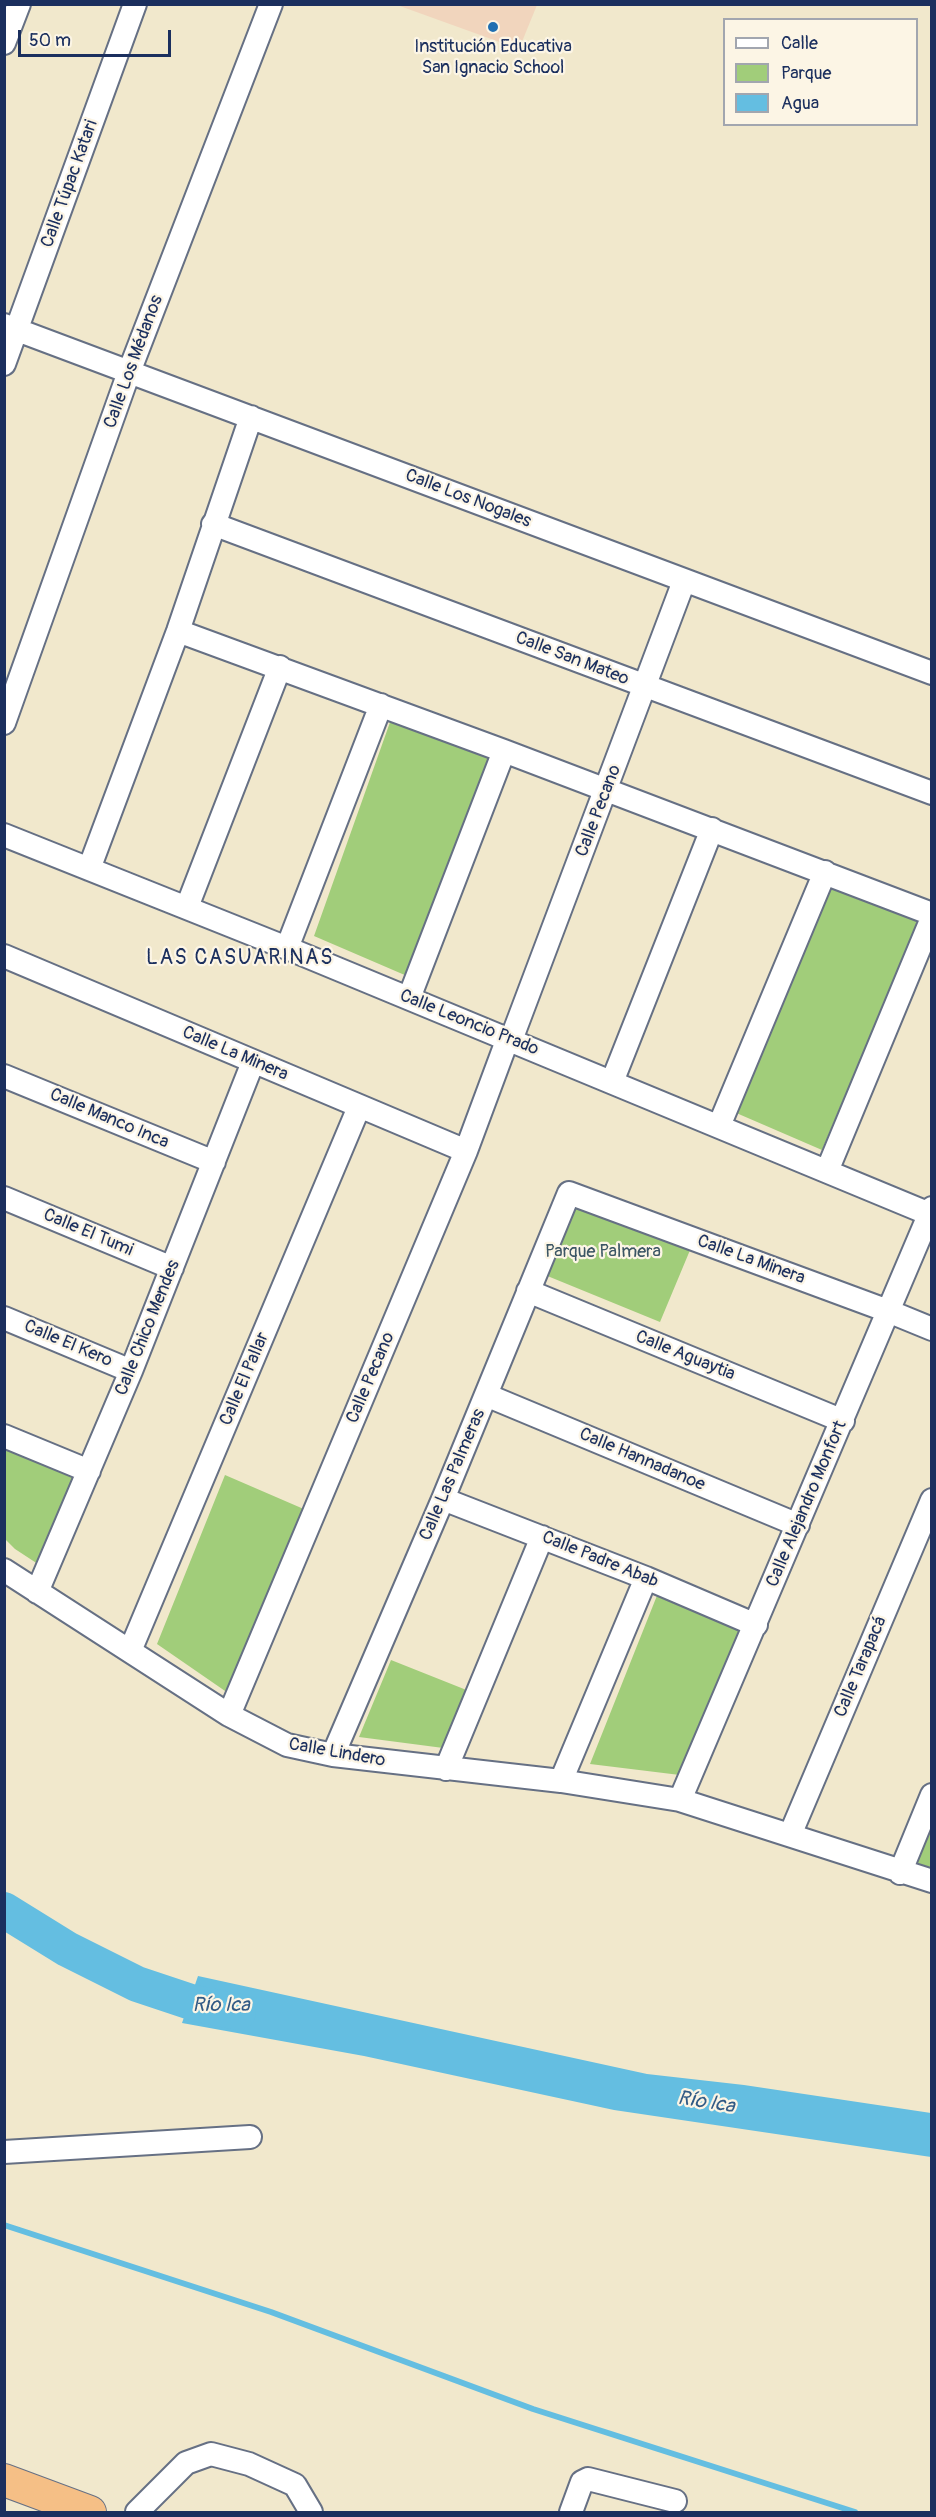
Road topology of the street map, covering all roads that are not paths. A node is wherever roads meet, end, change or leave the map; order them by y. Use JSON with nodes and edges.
{"nodes":[{"id":1,"x":19,"y":4,"type":"edge"},
{"id":2,"x":135,"y":4,"type":"edge"},
{"id":3,"x":271,"y":4,"type":"edge"},
{"id":4,"x":4,"y":44,"type":"edge"},
{"id":5,"x":11,"y":328,"type":"edge"},
{"id":6,"x":4,"y":364,"type":"edge"},
{"id":7,"x":129,"y":372,"type":"junction"},
{"id":8,"x":251,"y":417,"type":"junction"},
{"id":9,"x":213,"y":524,"type":"junction"},
{"id":10,"x":684,"y":581,"type":"junction"},
{"id":11,"x":178,"y":631,"type":"junction"},
{"id":12,"x":280,"y":667,"type":"junction"},
{"id":13,"x":932,"y":673,"type":"edge"},
{"id":14,"x":645,"y":687,"type":"junction"},
{"id":15,"x":381,"y":705,"type":"junction"},
{"id":16,"x":4,"y":723,"type":"edge"},
{"id":17,"x":504,"y":751,"type":"junction"},
{"id":18,"x":607,"y":789,"type":"junction"},
{"id":19,"x":932,"y":793,"type":"edge"},
{"id":20,"x":712,"y":829,"type":"junction"},
{"id":21,"x":4,"y":835,"type":"edge"},
{"id":22,"x":89,"y":869,"type":"junction"},
{"id":23,"x":825,"y":872,"type":"junction"},
{"id":24,"x":187,"y":907,"type":"junction"},
{"id":25,"x":932,"y":914,"type":"edge"},
{"id":26,"x":932,"y":918,"type":"edge"},
{"id":27,"x":287,"y":948,"type":"junction"},
{"id":28,"x":4,"y":956,"type":"edge"},
{"id":29,"x":409,"y":998,"type":"junction"},
{"id":30,"x":509,"y":1039,"type":"junction"},
{"id":31,"x":253,"y":1062,"type":"junction"},
{"id":32,"x":4,"y":1076,"type":"edge"},
{"id":33,"x":612,"y":1082,"type":"junction"},
{"id":34,"x":359,"y":1107,"type":"junction"},
{"id":35,"x":719,"y":1126,"type":"junction"},
{"id":36,"x":466,"y":1151,"type":"junction"},
{"id":37,"x":214,"y":1162,"type":"junction"},
{"id":38,"x":827,"y":1171,"type":"junction"},
{"id":39,"x":569,"y":1193,"type":"joint"},
{"id":40,"x":4,"y":1198,"type":"edge"},
{"id":41,"x":931,"y":1212,"type":"edge"},
{"id":42,"x":172,"y":1268,"type":"junction"},
{"id":43,"x":528,"y":1291,"type":"junction"},
{"id":44,"x":888,"y":1311,"type":"junction"},
{"id":45,"x":4,"y":1318,"type":"edge"},
{"id":46,"x":932,"y":1329,"type":"edge"},
{"id":47,"x":131,"y":1371,"type":"junction"},
{"id":48,"x":486,"y":1395,"type":"junction"},
{"id":49,"x":843,"y":1421,"type":"junction"},
{"id":50,"x":4,"y":1436,"type":"edge"},
{"id":51,"x":89,"y":1471,"type":"junction"},
{"id":52,"x":443,"y":1499,"type":"junction"},
{"id":53,"x":932,"y":1500,"type":"edge"},
{"id":54,"x":798,"y":1525,"type":"junction"},
{"id":55,"x":542,"y":1537,"type":"junction"},
{"id":56,"x":4,"y":1570,"type":"edge"},
{"id":57,"x":646,"y":1578,"type":"junction"},
{"id":58,"x":37,"y":1592,"type":"junction"},
{"id":59,"x":756,"y":1624,"type":"junction"},
{"id":60,"x":130,"y":1651,"type":"junction"},
{"id":61,"x":229,"y":1716,"type":"junction"},
{"id":62,"x":333,"y":1755,"type":"junction"},
{"id":63,"x":446,"y":1769,"type":"junction"},
{"id":64,"x":561,"y":1781,"type":"junction"},
{"id":65,"x":932,"y":1795,"type":"edge"},
{"id":66,"x":680,"y":1800,"type":"junction"},
{"id":67,"x":790,"y":1835,"type":"junction"},
{"id":68,"x":900,"y":1872,"type":"junction"},
{"id":69,"x":932,"y":1881,"type":"edge"},
{"id":70,"x":250,"y":2137,"type":"dead end"},
{"id":71,"x":4,"y":2151,"type":"edge"},
{"id":72,"x":4,"y":2480,"type":"edge"},
{"id":73,"x":675,"y":2501,"type":"dead end"},
{"id":74,"x":90,"y":2512,"type":"edge"},
{"id":75,"x":136,"y":2512,"type":"edge"},
{"id":76,"x":311,"y":2512,"type":"edge"},
{"id":77,"x":571,"y":2512,"type":"edge"}],
"edges":[{"from":1,"to":4,"type":"street"},
{"from":2,"to":5,"type":"street","name":"Calle Túpac Katari"},
{"from":3,"to":7,"type":"street","name":"Calle Los Médanos"},
{"from":5,"to":6,"type":"street","name":"Calle Túpac Katari"},
{"from":5,"to":7,"type":"street","name":"Calle Los Nogales"},
{"from":7,"to":8,"type":"street","name":"Calle Los Nogales"},
{"from":7,"to":16,"type":"street","name":"Calle Los Médanos"},
{"from":8,"to":9,"type":"street"},
{"from":8,"to":10,"type":"street","name":"Calle Los Nogales"},
{"from":9,"to":11,"type":"street"},
{"from":9,"to":14,"type":"street","name":"Calle San Mateo"},
{"from":10,"to":13,"type":"street","name":"Calle Los Nogales"},
{"from":10,"to":14,"type":"street","name":"Calle Pecano"},
{"from":11,"to":12,"type":"street"},
{"from":11,"to":22,"type":"street"},
{"from":12,"to":15,"type":"street"},
{"from":12,"to":24,"type":"street"},
{"from":14,"to":18,"type":"street","name":"Calle Pecano"},
{"from":14,"to":19,"type":"street","name":"Calle San Mateo"},
{"from":15,"to":17,"type":"street"},
{"from":15,"to":27,"type":"street"},
{"from":17,"to":18,"type":"street"},
{"from":17,"to":29,"type":"street"},
{"from":18,"to":20,"type":"street"},
{"from":18,"to":30,"type":"street","name":"Calle Pecano"},
{"from":20,"to":23,"type":"street"},
{"from":20,"to":33,"type":"street"},
{"from":21,"to":22,"type":"street","name":"Calle Leoncio Prado"},
{"from":22,"to":24,"type":"street","name":"Calle Leoncio Prado"},
{"from":23,"to":25,"type":"street"},
{"from":23,"to":35,"type":"street"},
{"from":24,"to":27,"type":"street","name":"Calle Leoncio Prado"},
{"from":26,"to":38,"type":"street"},
{"from":27,"to":29,"type":"street","name":"Calle Leoncio Prado"},
{"from":28,"to":31,"type":"street","name":"Calle La Minera"},
{"from":29,"to":30,"type":"street","name":"Calle Leoncio Prado"},
{"from":30,"to":33,"type":"street","name":"Calle Leoncio Prado"},
{"from":30,"to":36,"type":"street","name":"Calle Pecano"},
{"from":31,"to":34,"type":"street","name":"Calle La Minera"},
{"from":31,"to":37,"type":"street","name":"Calle Chico Mendes"},
{"from":32,"to":37,"type":"street","name":"Calle Manco Inca"},
{"from":33,"to":35,"type":"street","name":"Calle Leoncio Prado"},
{"from":34,"to":36,"type":"street","name":"Calle La Minera"},
{"from":34,"to":60,"type":"street","name":"Calle El Pallar"},
{"from":35,"to":38,"type":"street","name":"Calle Leoncio Prado"},
{"from":36,"to":61,"type":"street","name":"Calle Pecano"},
{"from":37,"to":42,"type":"street","name":"Calle Chico Mendes"},
{"from":38,"to":41,"type":"street","name":"Calle Leoncio Prado"},
{"from":39,"to":43,"type":"street","name":"Calle Las Palmeras"},
{"from":39,"to":44,"type":"street","name":"Calle La Minera"},
{"from":40,"to":42,"type":"street","name":"Calle El Tumi"},
{"from":41,"to":44,"type":"street","name":"Calle Alejandro Monfort"},
{"from":42,"to":47,"type":"street","name":"Calle Chico Mendes"},
{"from":43,"to":48,"type":"street","name":"Calle Las Palmeras"},
{"from":43,"to":49,"type":"street","name":"Calle Aguaytia"},
{"from":44,"to":46,"type":"street","name":"Calle La Minera"},
{"from":44,"to":49,"type":"street","name":"Calle Alejandro Monfort"},
{"from":45,"to":47,"type":"street","name":"Calle El Kero"},
{"from":47,"to":51,"type":"street","name":"Calle Chico Mendes"},
{"from":48,"to":52,"type":"street","name":"Calle Las Palmeras"},
{"from":48,"to":54,"type":"street","name":"Calle Hannadanoe"},
{"from":49,"to":54,"type":"street","name":"Calle Alejandro Monfort"},
{"from":50,"to":51,"type":"street"},
{"from":51,"to":58,"type":"street","name":"Calle Chico Mendes"},
{"from":52,"to":55,"type":"street","name":"Calle Padre Abab"},
{"from":52,"to":62,"type":"street","name":"Calle Las Palmeras"},
{"from":53,"to":67,"type":"street","name":"Calle Tarapacá"},
{"from":54,"to":59,"type":"street","name":"Calle Alejandro Monfort"},
{"from":55,"to":57,"type":"street","name":"Calle Padre Abab"},
{"from":55,"to":63,"type":"street"},
{"from":56,"to":58,"type":"street","name":"Calle Lindero"},
{"from":57,"to":59,"type":"street","name":"Calle Padre Abab"},
{"from":57,"to":64,"type":"street"},
{"from":58,"to":60,"type":"street","name":"Calle Lindero"},
{"from":59,"to":66,"type":"street","name":"Calle Alejandro Monfort"},
{"from":60,"to":61,"type":"street","name":"Calle Lindero"},
{"from":61,"to":62,"type":"street","name":"Calle Lindero"},
{"from":62,"to":63,"type":"street","name":"Calle Lindero"},
{"from":63,"to":64,"type":"street","name":"Calle Lindero"},
{"from":64,"to":66,"type":"street","name":"Calle Lindero"},
{"from":65,"to":68,"type":"street"},
{"from":66,"to":67,"type":"street","name":"Calle Lindero"},
{"from":67,"to":68,"type":"street","name":"Calle Lindero"},
{"from":68,"to":69,"type":"street","name":"Calle Lindero"},
{"from":70,"to":71,"type":"street"},
{"from":72,"to":74,"type":"highway"},
{"from":73,"to":77,"type":"street"},
{"from":75,"to":76,"type":"street"}]}
